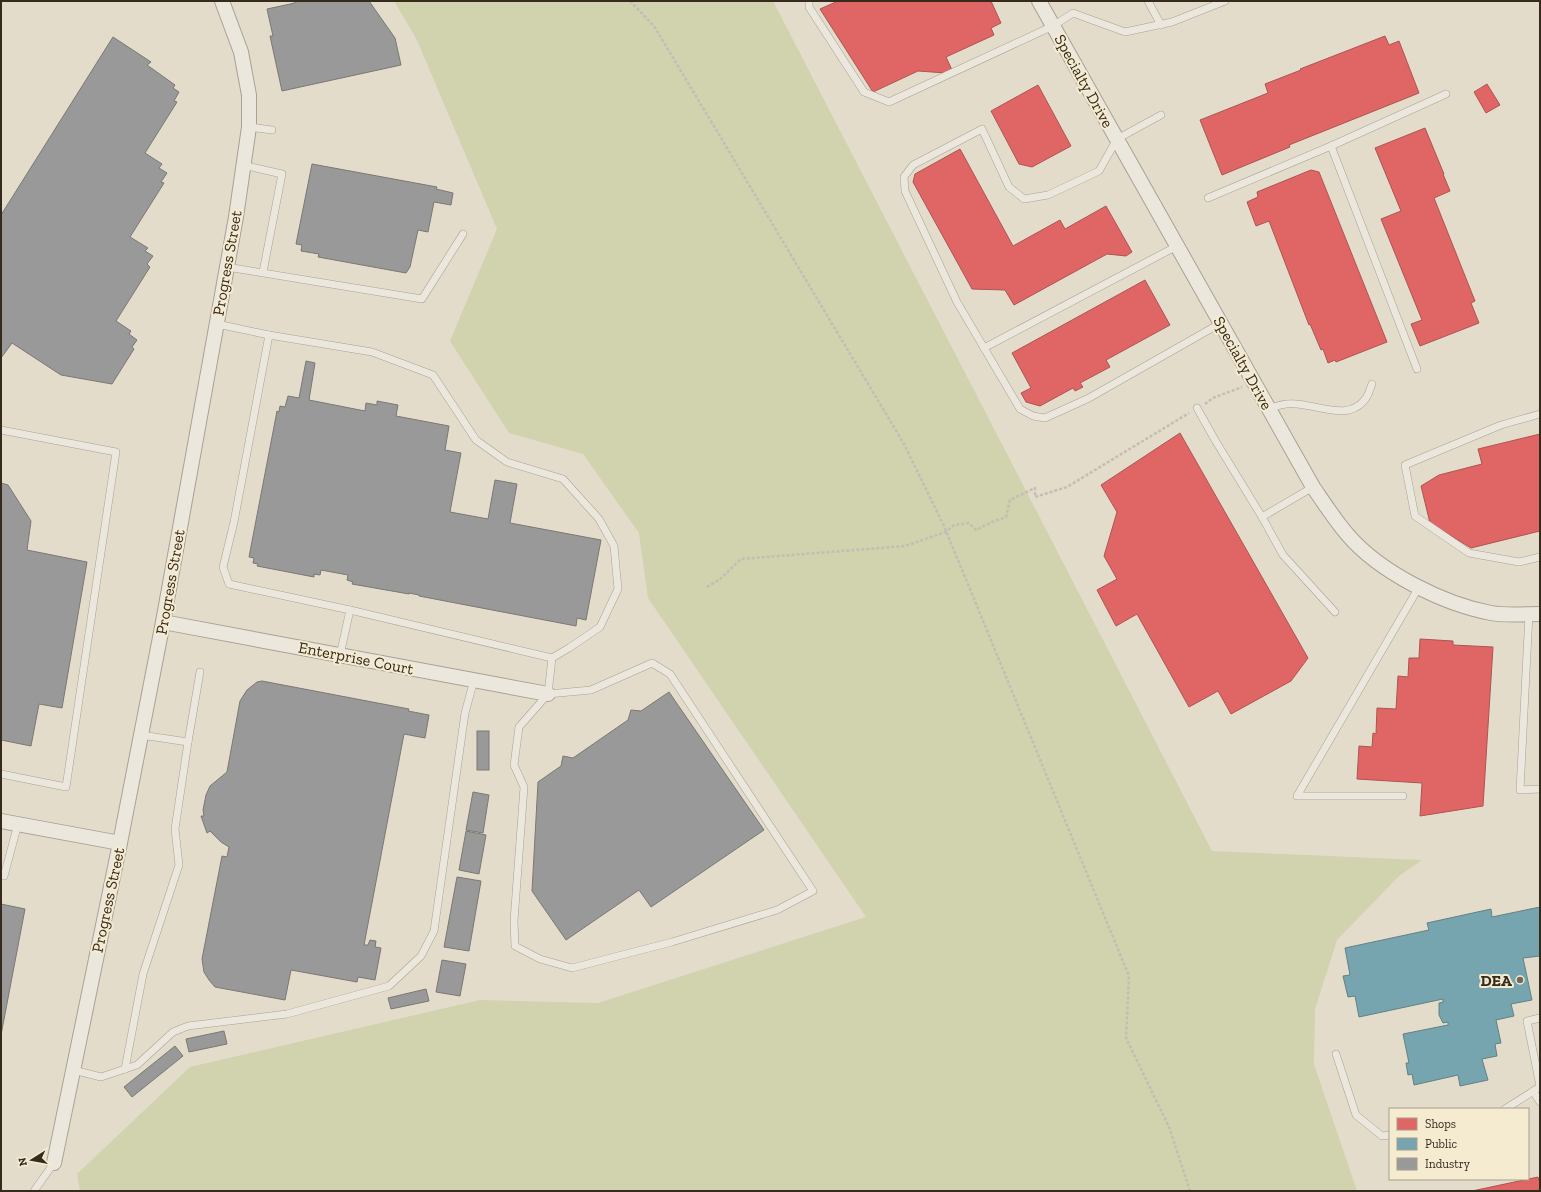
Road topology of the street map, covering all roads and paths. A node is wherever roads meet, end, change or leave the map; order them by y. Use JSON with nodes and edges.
{"nodes":[{"id":1,"x":222,"y":1,"type":"edge"},
{"id":2,"x":630,"y":1,"type":"edge"},
{"id":3,"x":809,"y":1,"type":"edge"},
{"id":4,"x":1039,"y":1,"type":"edge"},
{"id":5,"x":1148,"y":1,"type":"edge"},
{"id":6,"x":1225,"y":1,"type":"edge"},
{"id":7,"x":1162,"y":25,"type":"junction"},
{"id":8,"x":1053,"y":26,"type":"junction"},
{"id":9,"x":1446,"y":94,"type":"dead end"},
{"id":10,"x":1161,"y":115,"type":"dead end"},
{"id":11,"x":249,"y":127,"type":"junction"},
{"id":12,"x":272,"y":130,"type":"dead end"},
{"id":13,"x":1116,"y":139,"type":"junction"},
{"id":14,"x":1331,"y":146,"type":"junction"},
{"id":15,"x":243,"y":165,"type":"junction"},
{"id":16,"x":1208,"y":198,"type":"dead end"},
{"id":17,"x":463,"y":234,"type":"dead end"},
{"id":18,"x":1177,"y":246,"type":"junction"},
{"id":19,"x":227,"y":267,"type":"junction"},
{"id":20,"x":263,"y":272,"type":"junction"},
{"id":21,"x":1221,"y":323,"type":"junction"},
{"id":22,"x":216,"y":324,"type":"junction"},
{"id":23,"x":269,"y":335,"type":"junction"},
{"id":24,"x":984,"y":348,"type":"junction"},
{"id":25,"x":1417,"y":369,"type":"dead end"},
{"id":26,"x":1254,"y":382,"type":"junction"},
{"id":27,"x":1372,"y":384,"type":"dead end"},
{"id":28,"x":1197,"y":408,"type":"junction"},
{"id":29,"x":1269,"y":409,"type":"junction"},
{"id":30,"x":1540,"y":414,"type":"edge"},
{"id":31,"x":1,"y":430,"type":"edge"},
{"id":32,"x":1313,"y":487,"type":"junction"},
{"id":33,"x":1262,"y":517,"type":"junction"},
{"id":34,"x":946,"y":532,"type":"junction"},
{"id":35,"x":1540,"y":557,"type":"edge"},
{"id":36,"x":707,"y":587,"type":"dead end"},
{"id":37,"x":1419,"y":587,"type":"junction"},
{"id":38,"x":350,"y":610,"type":"junction"},
{"id":39,"x":1335,"y":612,"type":"dead end"},
{"id":40,"x":1535,"y":614,"type":"edge"},
{"id":41,"x":163,"y":622,"type":"junction"},
{"id":42,"x":340,"y":655,"type":"junction"},
{"id":43,"x":552,"y":658,"type":"junction"},
{"id":44,"x":200,"y":672,"type":"dead end"},
{"id":45,"x":474,"y":680,"type":"junction"},
{"id":46,"x":548,"y":694,"type":"junction"},
{"id":47,"x":141,"y":735,"type":"junction"},
{"id":48,"x":188,"y":742,"type":"junction"},
{"id":49,"x":1,"y":774,"type":"edge"},
{"id":50,"x":1540,"y":789,"type":"edge"},
{"id":51,"x":1403,"y":796,"type":"dead end"},
{"id":52,"x":1,"y":821,"type":"edge"},
{"id":53,"x":18,"y":824,"type":"junction"},
{"id":54,"x":120,"y":843,"type":"junction"},
{"id":55,"x":4,"y":876,"type":"dead end"},
{"id":56,"x":1540,"y":1018,"type":"edge"},
{"id":57,"x":1336,"y":1054,"type":"dead end"},
{"id":58,"x":125,"y":1069,"type":"junction"},
{"id":59,"x":73,"y":1070,"type":"junction"},
{"id":60,"x":1538,"y":1088,"type":"edge"},
{"id":61,"x":1540,"y":1102,"type":"edge"},
{"id":62,"x":1507,"y":1108,"type":"edge"},
{"id":63,"x":1389,"y":1135,"type":"edge"},
{"id":64,"x":54,"y":1163,"type":"joint"},
{"id":65,"x":34,"y":1191,"type":"edge"},
{"id":66,"x":1190,"y":1191,"type":"edge"}],
"edges":[{"from":1,"to":11,"type":"street","name":"Progress Street"},
{"from":2,"to":34,"type":"path"},
{"from":3,"to":8,"type":"lane"},
{"from":4,"to":8,"type":"street","name":"Specialty Drive"},
{"from":5,"to":7,"type":"lane"},
{"from":6,"to":7,"type":"lane"},
{"from":7,"to":8,"type":"lane"},
{"from":8,"to":13,"type":"street","name":"Specialty Drive"},
{"from":9,"to":14,"type":"lane"},
{"from":10,"to":13,"type":"lane"},
{"from":11,"to":12,"type":"lane"},
{"from":11,"to":15,"type":"street","name":"Progress Street"},
{"from":13,"to":18,"type":"street","name":"Specialty Drive"},
{"from":13,"to":24,"type":"lane"},
{"from":14,"to":16,"type":"lane"},
{"from":14,"to":25,"type":"lane"},
{"from":15,"to":19,"type":"street","name":"Progress Street"},
{"from":15,"to":20,"type":"lane"},
{"from":17,"to":20,"type":"lane"},
{"from":18,"to":21,"type":"street","name":"Specialty Drive"},
{"from":18,"to":24,"type":"lane"},
{"from":19,"to":20,"type":"lane"},
{"from":19,"to":22,"type":"street","name":"Progress Street"},
{"from":21,"to":24,"type":"lane"},
{"from":21,"to":26,"type":"street","name":"Specialty Drive"},
{"from":22,"to":23,"type":"lane"},
{"from":22,"to":41,"type":"street","name":"Progress Street"},
{"from":23,"to":38,"type":"lane"},
{"from":23,"to":43,"type":"lane"},
{"from":26,"to":28,"type":"path"},
{"from":26,"to":29,"type":"street","name":"Specialty Drive"},
{"from":27,"to":29,"type":"lane"},
{"from":28,"to":33,"type":"lane"},
{"from":28,"to":34,"type":"path"},
{"from":29,"to":32,"type":"street","name":"Specialty Drive"},
{"from":30,"to":35,"type":"lane"},
{"from":31,"to":49,"type":"lane"},
{"from":32,"to":33,"type":"lane"},
{"from":32,"to":37,"type":"street","name":"Specialty Drive"},
{"from":33,"to":39,"type":"lane"},
{"from":34,"to":36,"type":"path"},
{"from":34,"to":66,"type":"path"},
{"from":37,"to":40,"type":"street","name":"Specialty Drive"},
{"from":37,"to":51,"type":"lane"},
{"from":38,"to":42,"type":"lane"},
{"from":38,"to":43,"type":"lane"},
{"from":40,"to":50,"type":"lane"},
{"from":41,"to":42,"type":"street","name":"Enterprise Court"},
{"from":41,"to":47,"type":"street","name":"Progress Street"},
{"from":42,"to":45,"type":"street","name":"Enterprise Court"},
{"from":43,"to":46,"type":"lane"},
{"from":44,"to":48,"type":"lane"},
{"from":45,"to":46,"type":"street","name":"Enterprise Court"},
{"from":45,"to":58,"type":"lane"},
{"from":46,"to":46,"type":"lane"},
{"from":47,"to":48,"type":"lane"},
{"from":47,"to":54,"type":"street","name":"Progress Street"},
{"from":48,"to":58,"type":"lane"},
{"from":52,"to":53,"type":"street"},
{"from":53,"to":54,"type":"street"},
{"from":53,"to":55,"type":"lane"},
{"from":54,"to":59,"type":"street","name":"Progress Street"},
{"from":56,"to":60,"type":"lane"},
{"from":57,"to":63,"type":"lane"},
{"from":58,"to":59,"type":"lane"},
{"from":59,"to":64,"type":"street","name":"Progress Street"},
{"from":60,"to":61,"type":"lane"},
{"from":60,"to":62,"type":"lane"},
{"from":64,"to":65,"type":"lane"}]}
